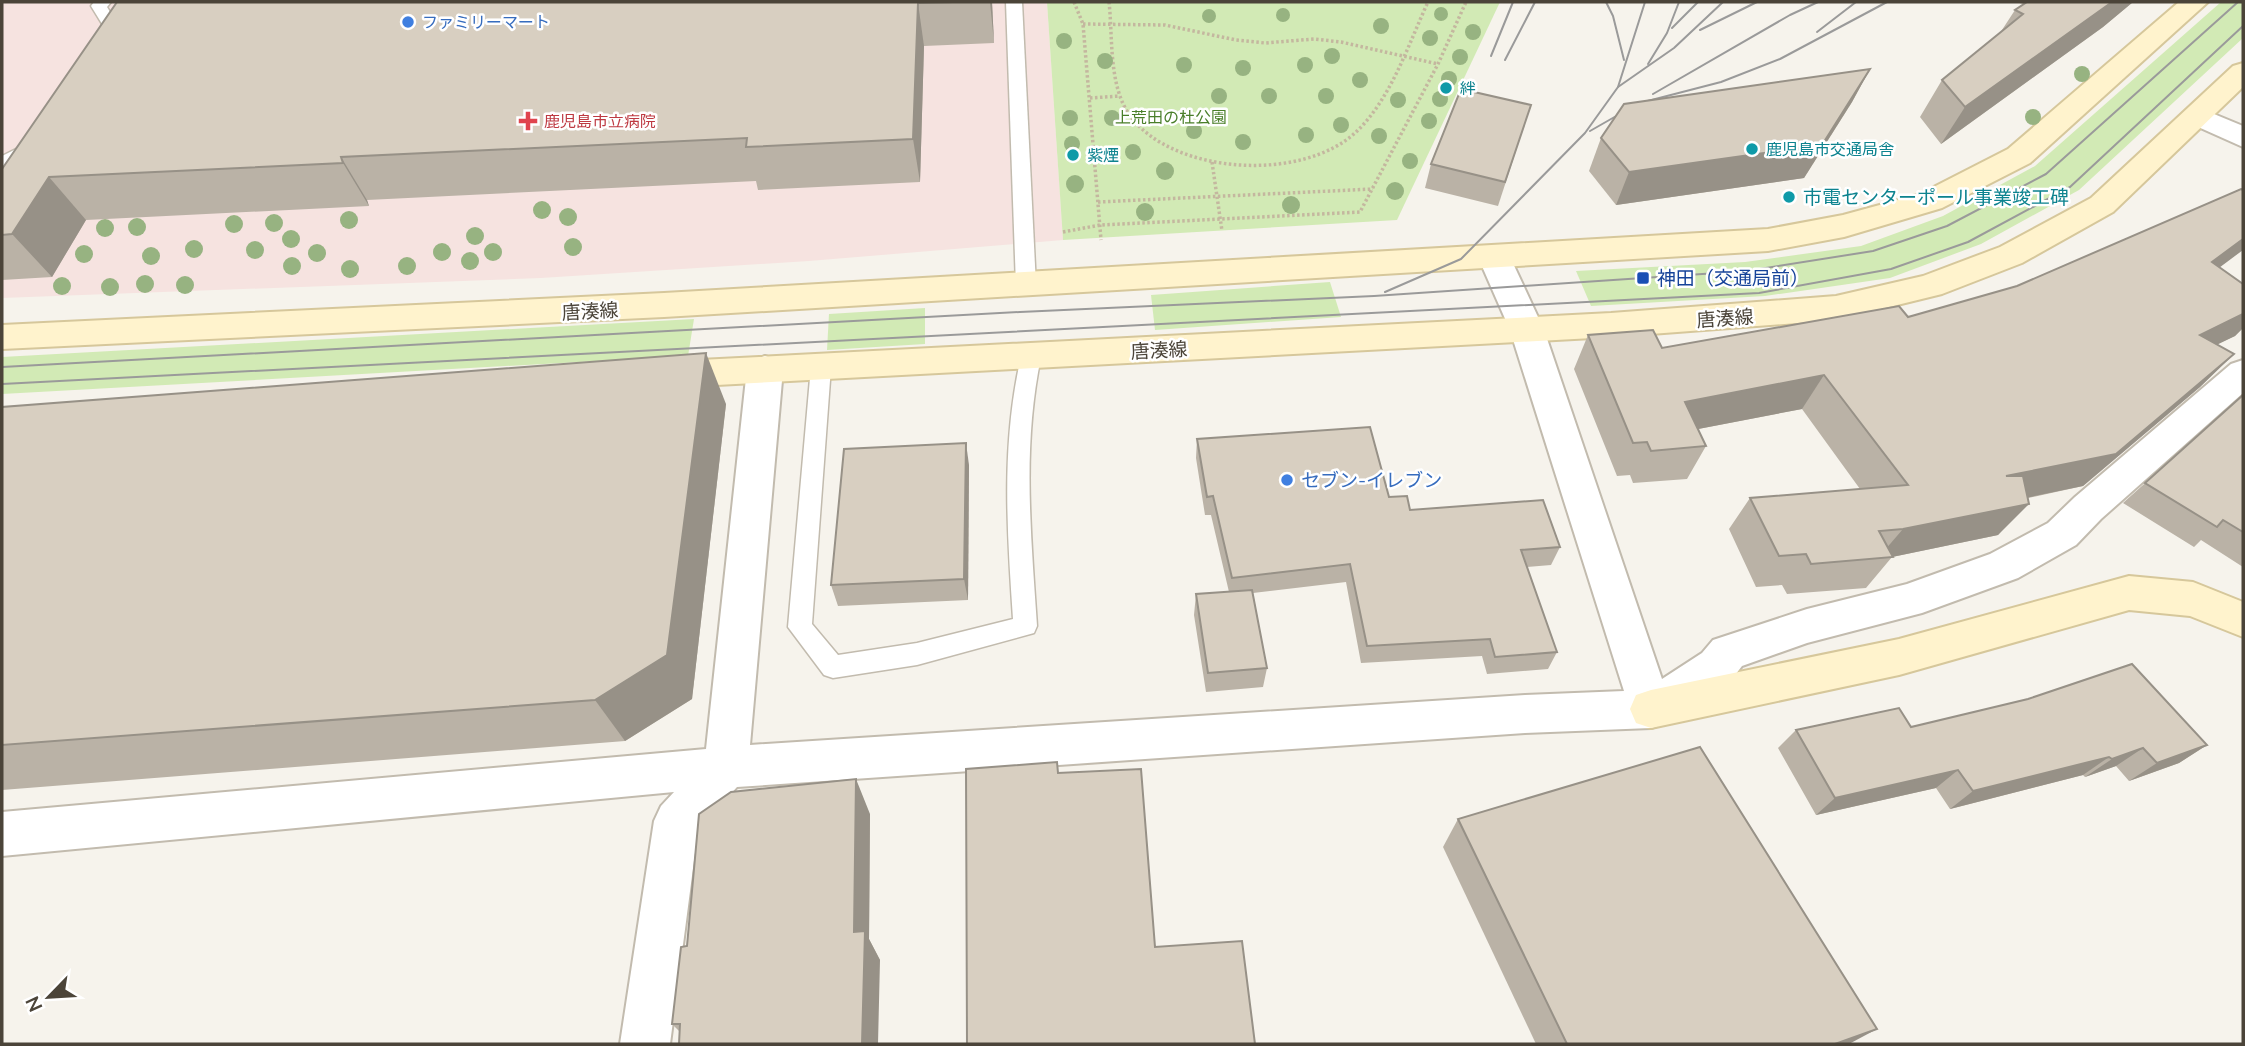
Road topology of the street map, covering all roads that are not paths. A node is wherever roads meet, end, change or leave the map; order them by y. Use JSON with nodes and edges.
{"nodes":[{"id":1,"x":103,"y":2,"type":"edge"},
{"id":2,"x":1014,"y":2,"type":"edge"},
{"id":3,"x":2195,"y":2,"type":"edge"},
{"id":4,"x":123,"y":45,"type":"edge"},
{"id":5,"x":2243,"y":72,"type":"edge"},
{"id":6,"x":2197,"y":116,"type":"junction"},
{"id":7,"x":2243,"y":138,"type":"edge"},
{"id":8,"x":2,"y":163,"type":"edge"},
{"id":9,"x":2,"y":175,"type":"edge"},
{"id":10,"x":1494,"y":257,"type":"junction"},
{"id":11,"x":1026,"y":286,"type":"junction"},
{"id":12,"x":1528,"y":330,"type":"junction"},
{"id":13,"x":2,"y":337,"type":"edge"},
{"id":14,"x":1031,"y":357,"type":"junction"},
{"id":15,"x":821,"y":367,"type":"junction"},
{"id":16,"x":765,"y":369,"type":"junction"},
{"id":17,"x":2243,"y":373,"type":"edge"},
{"id":18,"x":629,"y":377,"type":"edge"},
{"id":19,"x":2243,"y":620,"type":"edge"},
{"id":20,"x":1651,"y":709,"type":"junction"},
{"id":21,"x":726,"y":767,"type":"junction"},
{"id":22,"x":2,"y":834,"type":"edge"},
{"id":23,"x":645,"y":1044,"type":"edge"}],
"edges":[{"from":1,"to":4,"type":"lane"},
{"from":2,"to":11,"type":"lane"},
{"from":3,"to":10,"type":"street","name":"唐湊線"},
{"from":5,"to":6,"type":"street","name":"唐湊線"},
{"from":6,"to":7,"type":"street"},
{"from":6,"to":12,"type":"street","name":"唐湊線"},
{"from":8,"to":9,"type":"lane"},
{"from":10,"to":11,"type":"street","name":"唐湊線"},
{"from":10,"to":12,"type":"street"},
{"from":11,"to":13,"type":"street","name":"唐湊線"},
{"from":12,"to":14,"type":"street","name":"唐湊線"},
{"from":12,"to":20,"type":"street"},
{"from":14,"to":15,"type":"street","name":"唐湊線"},
{"from":14,"to":15,"type":"lane"},
{"from":15,"to":16,"type":"street","name":"唐湊線"},
{"from":16,"to":18,"type":"street","name":"唐湊線"},
{"from":16,"to":21,"type":"street"},
{"from":17,"to":20,"type":"street"},
{"from":19,"to":20,"type":"street"},
{"from":20,"to":21,"type":"street"},
{"from":21,"to":22,"type":"street"},
{"from":21,"to":23,"type":"street"}]}
